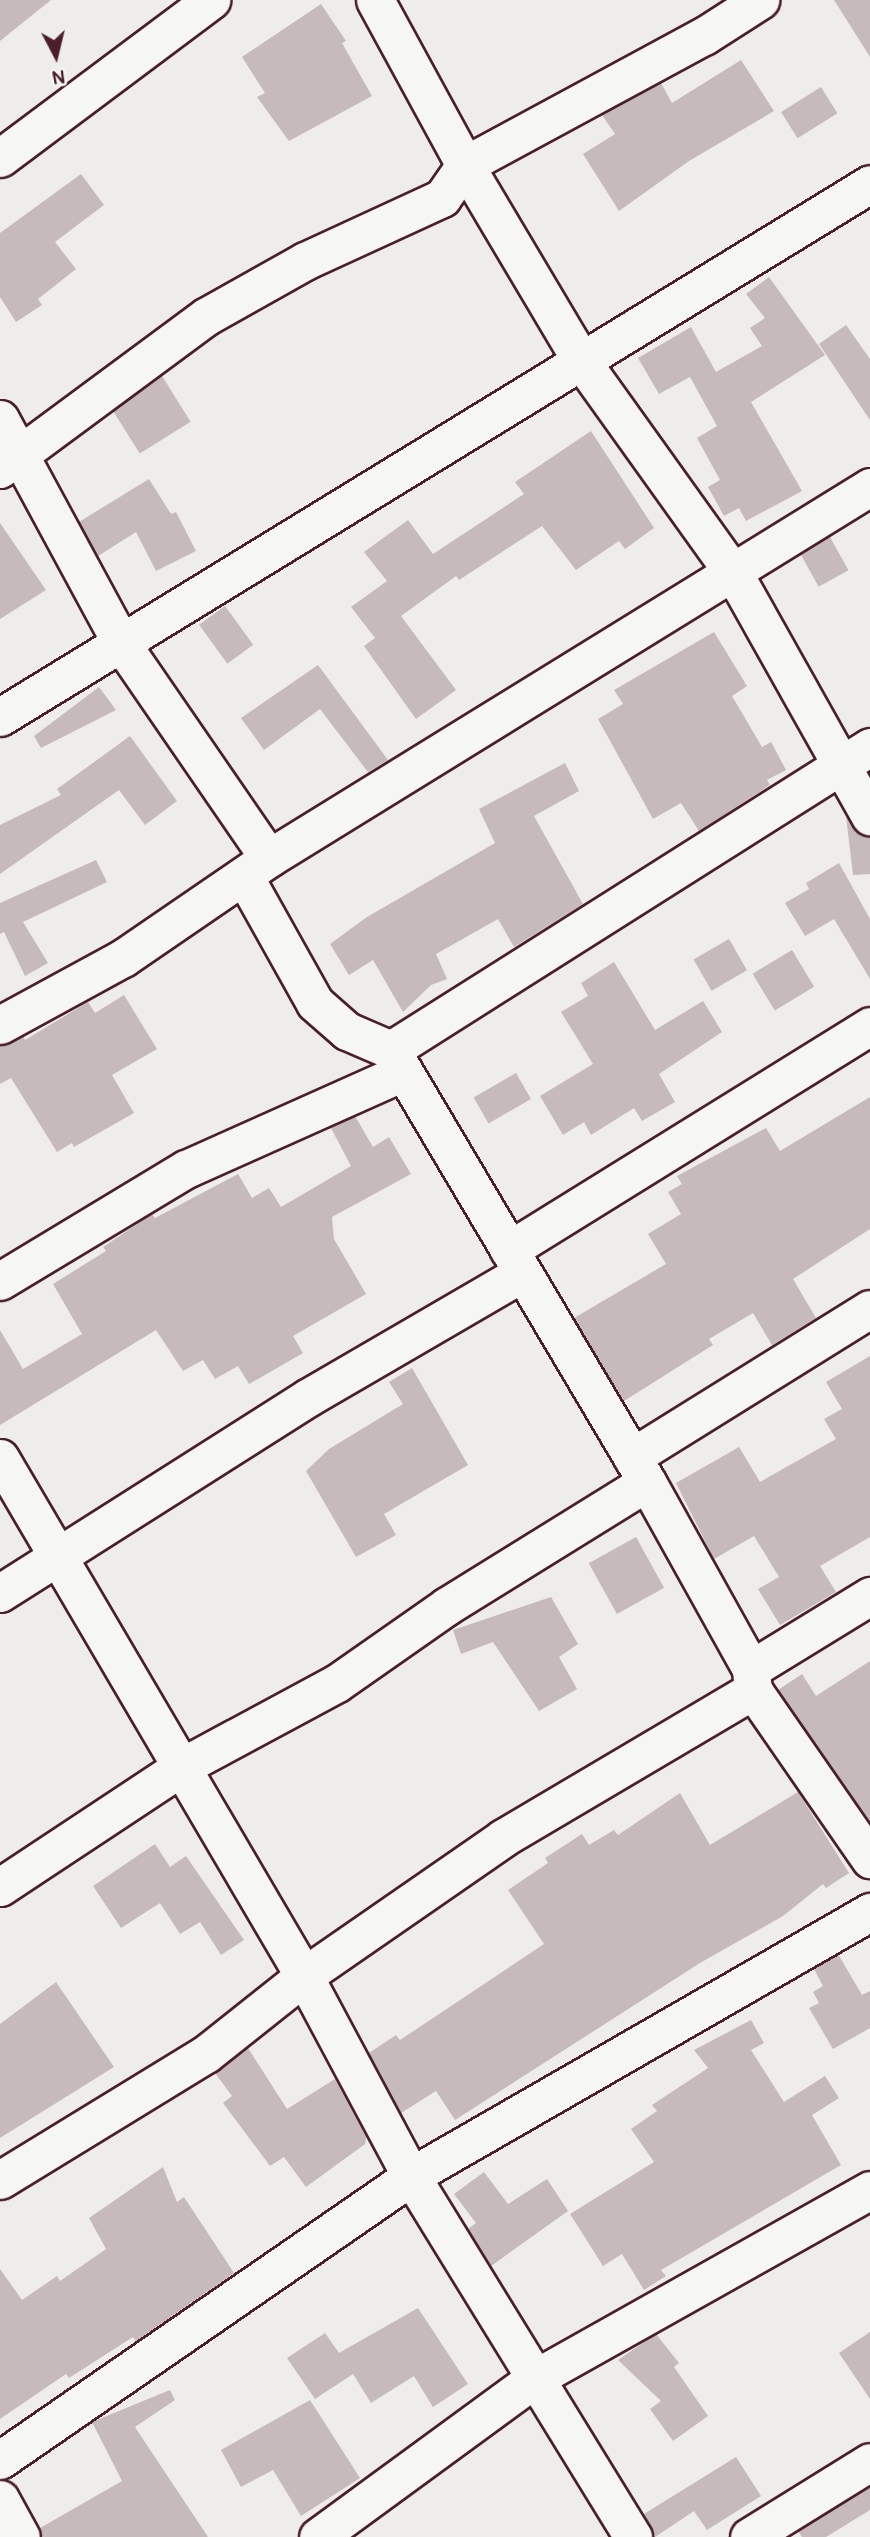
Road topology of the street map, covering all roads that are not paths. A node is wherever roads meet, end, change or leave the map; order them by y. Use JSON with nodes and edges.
{"nodes":[{"id":1,"x":211,"y":0,"type":"edge"},
{"id":2,"x":375,"y":0,"type":"edge"},
{"id":3,"x":760,"y":0,"type":"edge"},
{"id":4,"x":0,"y":158,"type":"edge"},
{"id":5,"x":465,"y":165,"type":"junction"},
{"id":6,"x":870,"y":184,"type":"edge"},
{"id":7,"x":580,"y":359,"type":"junction"},
{"id":8,"x":0,"y":419,"type":"edge"},
{"id":9,"x":11,"y":462,"type":"edge"},
{"id":10,"x":870,"y":487,"type":"edge"},
{"id":11,"x":734,"y":574,"type":"junction"},
{"id":12,"x":121,"y":643,"type":"junction"},
{"id":13,"x":0,"y":717,"type":"edge"},
{"id":14,"x":856,"y":756,"type":"edge"},
{"id":15,"x":870,"y":816,"type":"edge"},
{"id":16,"x":256,"y":867,"type":"junction"},
{"id":17,"x":0,"y":1026,"type":"edge"},
{"id":18,"x":870,"y":1026,"type":"edge"},
{"id":19,"x":397,"y":1061,"type":"junction"},
{"id":20,"x":516,"y":1262,"type":"junction"},
{"id":21,"x":0,"y":1282,"type":"edge"},
{"id":22,"x":870,"y":1309,"type":"edge"},
{"id":23,"x":0,"y":1458,"type":"edge"},
{"id":24,"x":640,"y":1469,"type":"junction"},
{"id":25,"x":57,"y":1557,"type":"junction"},
{"id":26,"x":0,"y":1593,"type":"edge"},
{"id":27,"x":870,"y":1596,"type":"edge"},
{"id":28,"x":752,"y":1680,"type":"junction"},
{"id":29,"x":181,"y":1767,"type":"junction"},
{"id":30,"x":870,"y":1858,"type":"edge"},
{"id":31,"x":0,"y":1887,"type":"edge"},
{"id":32,"x":870,"y":1912,"type":"edge"},
{"id":33,"x":304,"y":1976,"type":"junction"},
{"id":34,"x":411,"y":2176,"type":"junction"},
{"id":35,"x":0,"y":2180,"type":"edge"},
{"id":36,"x":870,"y":2190,"type":"edge"},
{"id":37,"x":537,"y":2377,"type":"junction"},
{"id":38,"x":0,"y":2460,"type":"edge"},
{"id":39,"x":870,"y":2462,"type":"edge"},
{"id":40,"x":0,"y":2499,"type":"edge"},
{"id":41,"x":21,"y":2537,"type":"edge"},
{"id":42,"x":318,"y":2537,"type":"edge"},
{"id":43,"x":633,"y":2537,"type":"edge"},
{"id":44,"x":749,"y":2537,"type":"edge"}],
"edges":[{"from":1,"to":4,"type":"street"},
{"from":2,"to":5,"type":"street"},
{"from":3,"to":5,"type":"street"},
{"from":5,"to":7,"type":"street"},
{"from":5,"to":9,"type":"street"},
{"from":6,"to":7,"type":"street"},
{"from":7,"to":11,"type":"street"},
{"from":7,"to":12,"type":"street"},
{"from":8,"to":9,"type":"street"},
{"from":9,"to":12,"type":"street"},
{"from":10,"to":11,"type":"street"},
{"from":11,"to":14,"type":"street"},
{"from":11,"to":16,"type":"street"},
{"from":12,"to":13,"type":"street"},
{"from":12,"to":16,"type":"street"},
{"from":14,"to":15,"type":"street"},
{"from":14,"to":19,"type":"street"},
{"from":16,"to":17,"type":"street"},
{"from":16,"to":19,"type":"street"},
{"from":18,"to":20,"type":"street"},
{"from":19,"to":20,"type":"street"},
{"from":19,"to":21,"type":"street"},
{"from":20,"to":24,"type":"street"},
{"from":20,"to":25,"type":"street"},
{"from":22,"to":24,"type":"street"},
{"from":23,"to":25,"type":"street"},
{"from":24,"to":28,"type":"street"},
{"from":24,"to":29,"type":"street"},
{"from":25,"to":26,"type":"street"},
{"from":25,"to":29,"type":"street"},
{"from":27,"to":28,"type":"street"},
{"from":28,"to":30,"type":"street"},
{"from":28,"to":33,"type":"street"},
{"from":29,"to":31,"type":"street"},
{"from":29,"to":33,"type":"street"},
{"from":32,"to":34,"type":"street"},
{"from":33,"to":34,"type":"street"},
{"from":33,"to":35,"type":"street"},
{"from":34,"to":37,"type":"street"},
{"from":34,"to":38,"type":"street"},
{"from":36,"to":37,"type":"street"},
{"from":37,"to":42,"type":"street"},
{"from":37,"to":43,"type":"street"},
{"from":39,"to":44,"type":"street"},
{"from":40,"to":41,"type":"street"}]}
